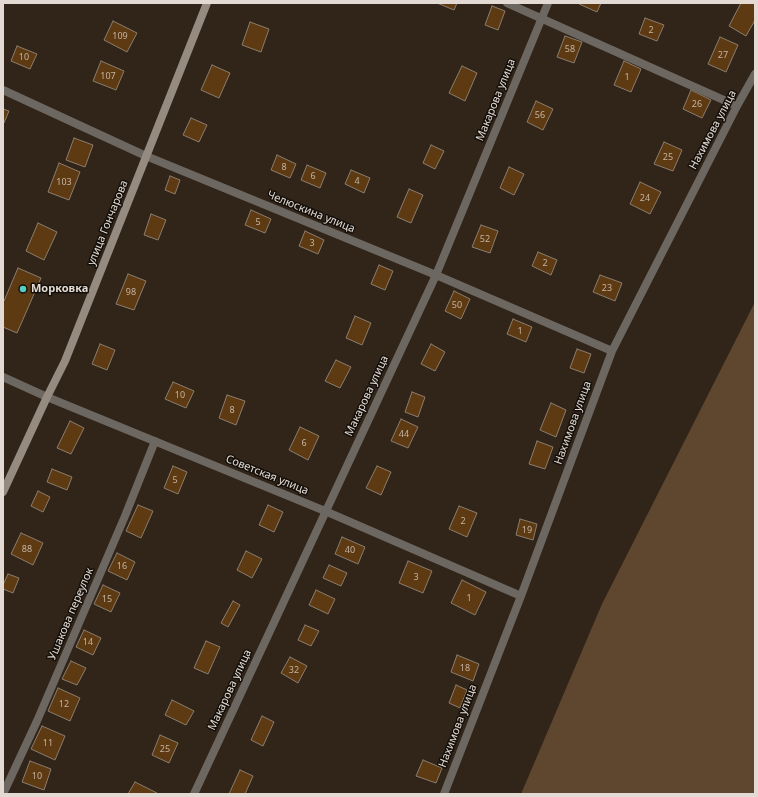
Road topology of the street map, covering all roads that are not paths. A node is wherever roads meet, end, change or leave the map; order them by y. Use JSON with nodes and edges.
{"nodes":[{"id":1,"x":207,"y":3,"type":"edge"},
{"id":2,"x":507,"y":3,"type":"edge"},
{"id":3,"x":548,"y":3,"type":"edge"},
{"id":4,"x":542,"y":19,"type":"junction"},
{"id":5,"x":755,"y":74,"type":"edge"},
{"id":6,"x":3,"y":90,"type":"edge"},
{"id":7,"x":737,"y":106,"type":"junction"},
{"id":8,"x":146,"y":156,"type":"junction"},
{"id":9,"x":436,"y":275,"type":"junction"},
{"id":10,"x":612,"y":350,"type":"junction"},
{"id":11,"x":3,"y":377,"type":"edge"},
{"id":12,"x":47,"y":397,"type":"junction"},
{"id":13,"x":155,"y":441,"type":"junction"},
{"id":14,"x":3,"y":492,"type":"edge"},
{"id":15,"x":326,"y":511,"type":"junction"},
{"id":16,"x":521,"y":596,"type":"junction"},
{"id":17,"x":3,"y":794,"type":"edge"},
{"id":18,"x":194,"y":794,"type":"edge"},
{"id":19,"x":444,"y":794,"type":"edge"}],
"edges":[{"from":1,"to":8,"type":"street","name":"улица Гончарова"},
{"from":2,"to":4,"type":"street"},
{"from":3,"to":4,"type":"street","name":"Макарова улица"},
{"from":4,"to":7,"type":"street"},
{"from":4,"to":9,"type":"street","name":"Макарова улица"},
{"from":5,"to":7,"type":"street","name":"Нахимова улица"},
{"from":6,"to":8,"type":"street","name":"Челюскина улица"},
{"from":7,"to":10,"type":"street","name":"Нахимова улица"},
{"from":8,"to":9,"type":"street","name":"Челюскина улица"},
{"from":8,"to":12,"type":"street","name":"улица Гончарова"},
{"from":9,"to":10,"type":"street","name":"Челюскина улица"},
{"from":9,"to":15,"type":"street","name":"Макарова улица"},
{"from":10,"to":16,"type":"street","name":"Нахимова улица"},
{"from":11,"to":12,"type":"street","name":"Советская улица"},
{"from":12,"to":13,"type":"street","name":"Советская улица"},
{"from":12,"to":14,"type":"street","name":"улица Гончарова"},
{"from":13,"to":15,"type":"street","name":"Советская улица"},
{"from":13,"to":17,"type":"street","name":"Ушакова переулок"},
{"from":15,"to":16,"type":"street","name":"Советская улица"},
{"from":15,"to":18,"type":"street","name":"Макарова улица"},
{"from":16,"to":19,"type":"street","name":"Нахимова улица"}]}
